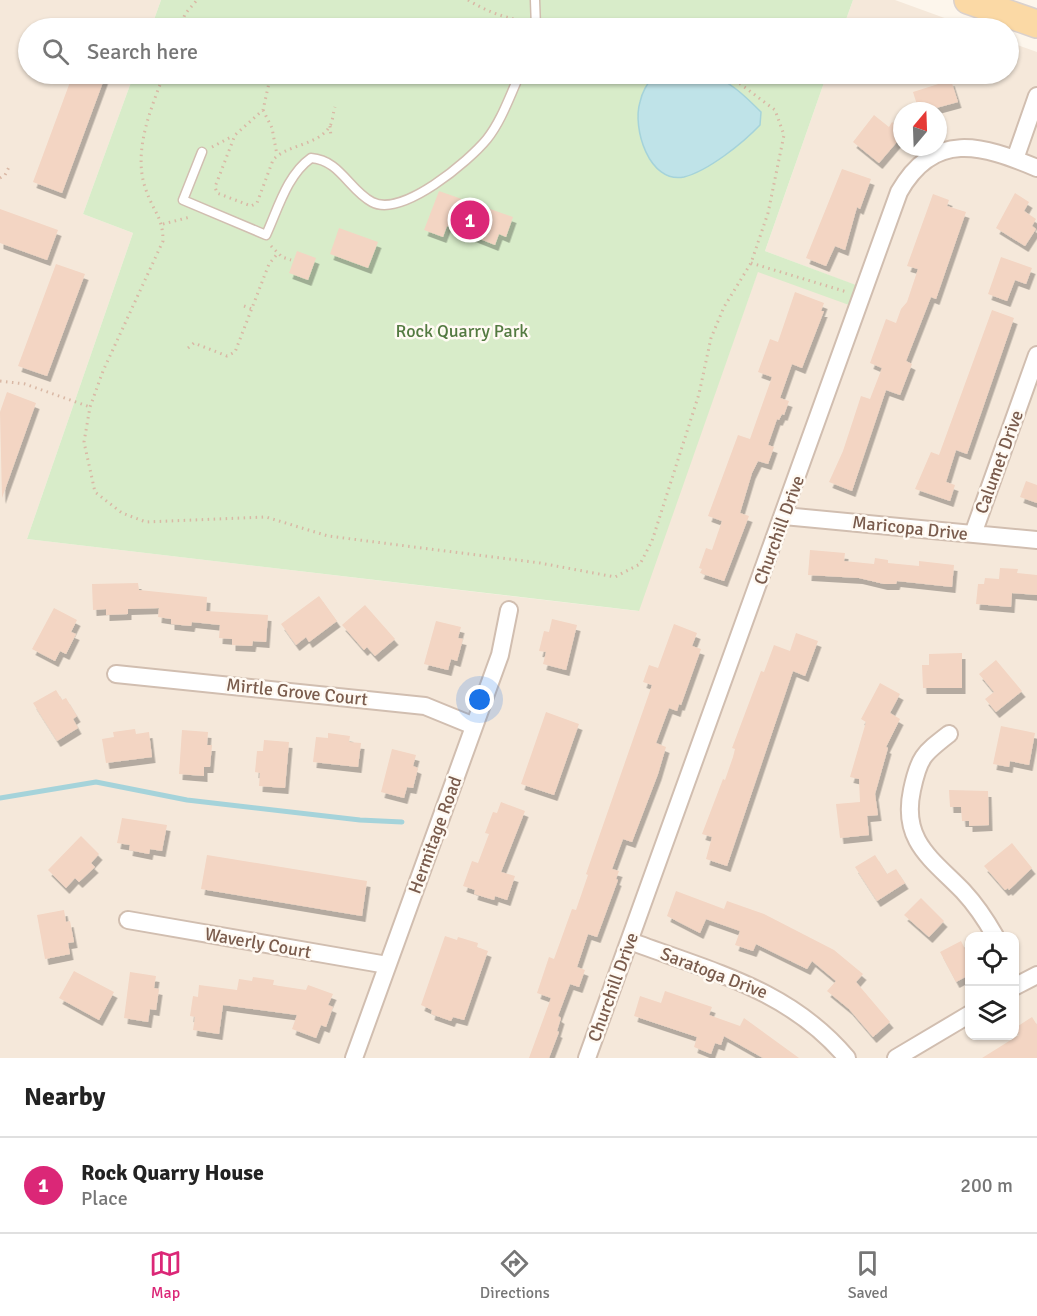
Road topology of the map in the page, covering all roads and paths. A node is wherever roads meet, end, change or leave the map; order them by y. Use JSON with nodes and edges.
{"nodes":[{"id":1,"x":197,"y":0,"type":"edge"},
{"id":2,"x":468,"y":0,"type":"edge"},
{"id":3,"x":535,"y":0,"type":"edge"},
{"id":4,"x":968,"y":0,"type":"edge"},
{"id":5,"x":184,"y":18,"type":"edge"},
{"id":6,"x":507,"y":18,"type":"edge"},
{"id":7,"x":536,"y":18,"type":"edge"},
{"id":8,"x":1037,"y":24,"type":"edge"},
{"id":9,"x":160,"y":84,"type":"edge"},
{"id":10,"x":270,"y":84,"type":"edge"},
{"id":11,"x":515,"y":84,"type":"edge"},
{"id":12,"x":741,"y":84,"type":"edge"},
{"id":13,"x":1037,"y":96,"type":"edge"},
{"id":14,"x":335,"y":107,"type":"dead end"},
{"id":15,"x":263,"y":110,"type":"junction"},
{"id":16,"x":330,"y":126,"type":"junction"},
{"id":17,"x":234,"y":135,"type":"junction"},
{"id":18,"x":331,"y":137,"type":"dead end"},
{"id":19,"x":202,"y":152,"type":"joint"},
{"id":20,"x":277,"y":155,"type":"junction"},
{"id":21,"x":1015,"y":159,"type":"junction"},
{"id":22,"x":9,"y":166,"type":"dead end"},
{"id":23,"x":1037,"y":168,"type":"edge"},
{"id":24,"x":0,"y":178,"type":"edge"},
{"id":25,"x":206,"y":211,"type":"junction"},
{"id":26,"x":163,"y":224,"type":"junction"},
{"id":27,"x":266,"y":235,"type":"junction"},
{"id":28,"x":278,"y":253,"type":"junction"},
{"id":29,"x":291,"y":260,"type":"dead end"},
{"id":30,"x":751,"y":263,"type":"junction"},
{"id":31,"x":863,"y":296,"type":"junction"},
{"id":32,"x":244,"y":306,"type":"dead end"},
{"id":33,"x":252,"y":309,"type":"junction"},
{"id":34,"x":189,"y":348,"type":"dead end"},
{"id":35,"x":1037,"y":356,"type":"edge"},
{"id":36,"x":0,"y":381,"type":"edge"},
{"id":37,"x":90,"y":407,"type":"junction"},
{"id":38,"x":784,"y":516,"type":"junction"},
{"id":39,"x":973,"y":534,"type":"junction"},
{"id":40,"x":1037,"y":540,"type":"edge"},
{"id":41,"x":509,"y":610,"type":"dead end"},
{"id":42,"x":116,"y":674,"type":"dead end"},
{"id":43,"x":474,"y":726,"type":"junction"},
{"id":44,"x":949,"y":734,"type":"dead end"},
{"id":45,"x":128,"y":920,"type":"dead end"},
{"id":46,"x":993,"y":932,"type":"edge"},
{"id":47,"x":630,"y":941,"type":"junction"},
{"id":48,"x":387,"y":965,"type":"junction"},
{"id":49,"x":1037,"y":975,"type":"edge"},
{"id":50,"x":1019,"y":980,"type":"edge"},
{"id":51,"x":965,"y":1016,"type":"edge"},
{"id":52,"x":354,"y":1058,"type":"edge"},
{"id":53,"x":587,"y":1058,"type":"edge"},
{"id":54,"x":848,"y":1058,"type":"edge"},
{"id":55,"x":896,"y":1058,"type":"edge"}],
"edges":[{"from":1,"to":5,"type":"path"},
{"from":2,"to":6,"type":"path"},
{"from":3,"to":7,"type":"lane"},
{"from":4,"to":8,"type":"main road"},
{"from":9,"to":26,"type":"path"},
{"from":10,"to":15,"type":"path"},
{"from":11,"to":27,"type":"lane"},
{"from":12,"to":30,"type":"path"},
{"from":13,"to":21,"type":"street"},
{"from":14,"to":16,"type":"path"},
{"from":15,"to":17,"type":"path"},
{"from":15,"to":20,"type":"path"},
{"from":16,"to":18,"type":"path"},
{"from":16,"to":20,"type":"path"},
{"from":17,"to":19,"type":"path"},
{"from":17,"to":20,"type":"path"},
{"from":19,"to":25,"type":"lane"},
{"from":21,"to":23,"type":"street"},
{"from":21,"to":31,"type":"street","name":"Churchill Drive"},
{"from":22,"to":24,"type":"path"},
{"from":25,"to":26,"type":"path"},
{"from":25,"to":27,"type":"lane"},
{"from":26,"to":37,"type":"path"},
{"from":27,"to":28,"type":"path"},
{"from":28,"to":29,"type":"path"},
{"from":28,"to":33,"type":"path"},
{"from":30,"to":31,"type":"path"},
{"from":30,"to":37,"type":"path"},
{"from":31,"to":38,"type":"street","name":"Churchill Drive"},
{"from":32,"to":33,"type":"path"},
{"from":33,"to":34,"type":"path"},
{"from":35,"to":39,"type":"street","name":"Calumet Drive"},
{"from":36,"to":37,"type":"path"},
{"from":38,"to":39,"type":"street","name":"Maricopa Drive"},
{"from":38,"to":47,"type":"street","name":"Churchill Drive"},
{"from":39,"to":40,"type":"street","name":"Maricopa Drive"},
{"from":41,"to":43,"type":"street","name":"Hermitage Road"},
{"from":42,"to":43,"type":"street","name":"Mirtle Grove Court"},
{"from":43,"to":48,"type":"street","name":"Hermitage Road"},
{"from":44,"to":46,"type":"street"},
{"from":45,"to":48,"type":"street","name":"Waverly Court"},
{"from":47,"to":53,"type":"street","name":"Churchill Drive"},
{"from":47,"to":54,"type":"street","name":"Saratoga Drive"},
{"from":48,"to":52,"type":"street","name":"Hermitage Road"},
{"from":49,"to":50,"type":"street"},
{"from":51,"to":55,"type":"street"}]}
